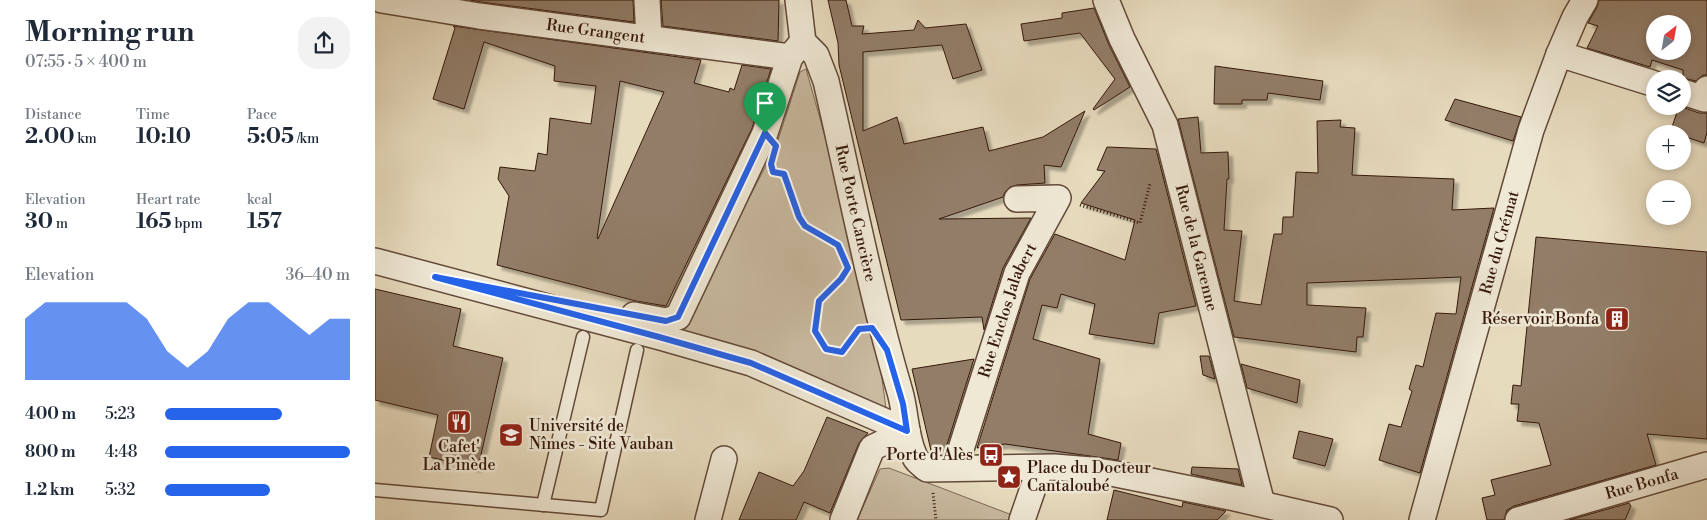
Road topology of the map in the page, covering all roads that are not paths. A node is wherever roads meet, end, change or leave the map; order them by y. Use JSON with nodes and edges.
{"nodes":[{"id":1,"x":382,"y":0,"type":"edge"},
{"id":2,"x":647,"y":0,"type":"edge"},
{"id":3,"x":798,"y":0,"type":"edge"},
{"id":4,"x":1106,"y":0,"type":"edge"},
{"id":5,"x":1585,"y":0,"type":"edge"},
{"id":6,"x":481,"y":8,"type":"edge"},
{"id":7,"x":649,"y":38,"type":"junction"},
{"id":8,"x":796,"y":50,"type":"junction"},
{"id":9,"x":1559,"y":54,"type":"junction"},
{"id":10,"x":1646,"y":81,"type":"edge"},
{"id":11,"x":1707,"y":89,"type":"edge"},
{"id":12,"x":1691,"y":95,"type":"edge"},
{"id":13,"x":1017,"y":199,"type":"dead end"},
{"id":14,"x":375,"y":261,"type":"edge"},
{"id":15,"x":435,"y":277,"type":"junction"},
{"id":16,"x":583,"y":337,"type":"dead end"},
{"id":17,"x":637,"y":350,"type":"dead end"},
{"id":18,"x":907,"y":431,"type":"junction"},
{"id":19,"x":724,"y":459,"type":"dead end"},
{"id":20,"x":1707,"y":465,"type":"edge"},
{"id":21,"x":955,"y":468,"type":"junction"},
{"id":22,"x":1040,"y":468,"type":"junction"},
{"id":23,"x":375,"y":490,"type":"edge"},
{"id":24,"x":1262,"y":504,"type":"junction"},
{"id":25,"x":543,"y":506,"type":"junction"},
{"id":26,"x":708,"y":520,"type":"edge"},
{"id":27,"x":843,"y":520,"type":"edge"},
{"id":28,"x":1022,"y":520,"type":"edge"},
{"id":29,"x":1330,"y":520,"type":"edge"},
{"id":30,"x":1422,"y":520,"type":"edge"},
{"id":31,"x":1518,"y":520,"type":"edge"}],
"edges":[{"from":1,"to":6,"type":"street","name":"Rue Grangent"},
{"from":2,"to":7,"type":"street"},
{"from":3,"to":8,"type":"street"},
{"from":4,"to":24,"type":"street","name":"Rue de la Garenne"},
{"from":5,"to":9,"type":"street","name":"Rue du Crémat"},
{"from":6,"to":7,"type":"street","name":"Rue Grangent"},
{"from":7,"to":8,"type":"street","name":"Rue Grangent"},
{"from":8,"to":15,"type":"street"},
{"from":8,"to":18,"type":"street","name":"Rue Porte Cancière"},
{"from":9,"to":10,"type":"street"},
{"from":9,"to":30,"type":"street","name":"Rue du Crémat"},
{"from":11,"to":12,"type":"street"},
{"from":13,"to":21,"type":"street","name":"Rue Enclos Jalabert"},
{"from":14,"to":15,"type":"street"},
{"from":15,"to":18,"type":"street"},
{"from":16,"to":25,"type":"lane"},
{"from":17,"to":25,"type":"lane"},
{"from":18,"to":21,"type":"street"},
{"from":18,"to":27,"type":"street"},
{"from":19,"to":26,"type":"street"},
{"from":20,"to":31,"type":"street","name":"Rue Bonfa"},
{"from":21,"to":22,"type":"street"},
{"from":22,"to":24,"type":"street"},
{"from":22,"to":28,"type":"street"},
{"from":23,"to":25,"type":"lane"},
{"from":24,"to":29,"type":"street"}]}
